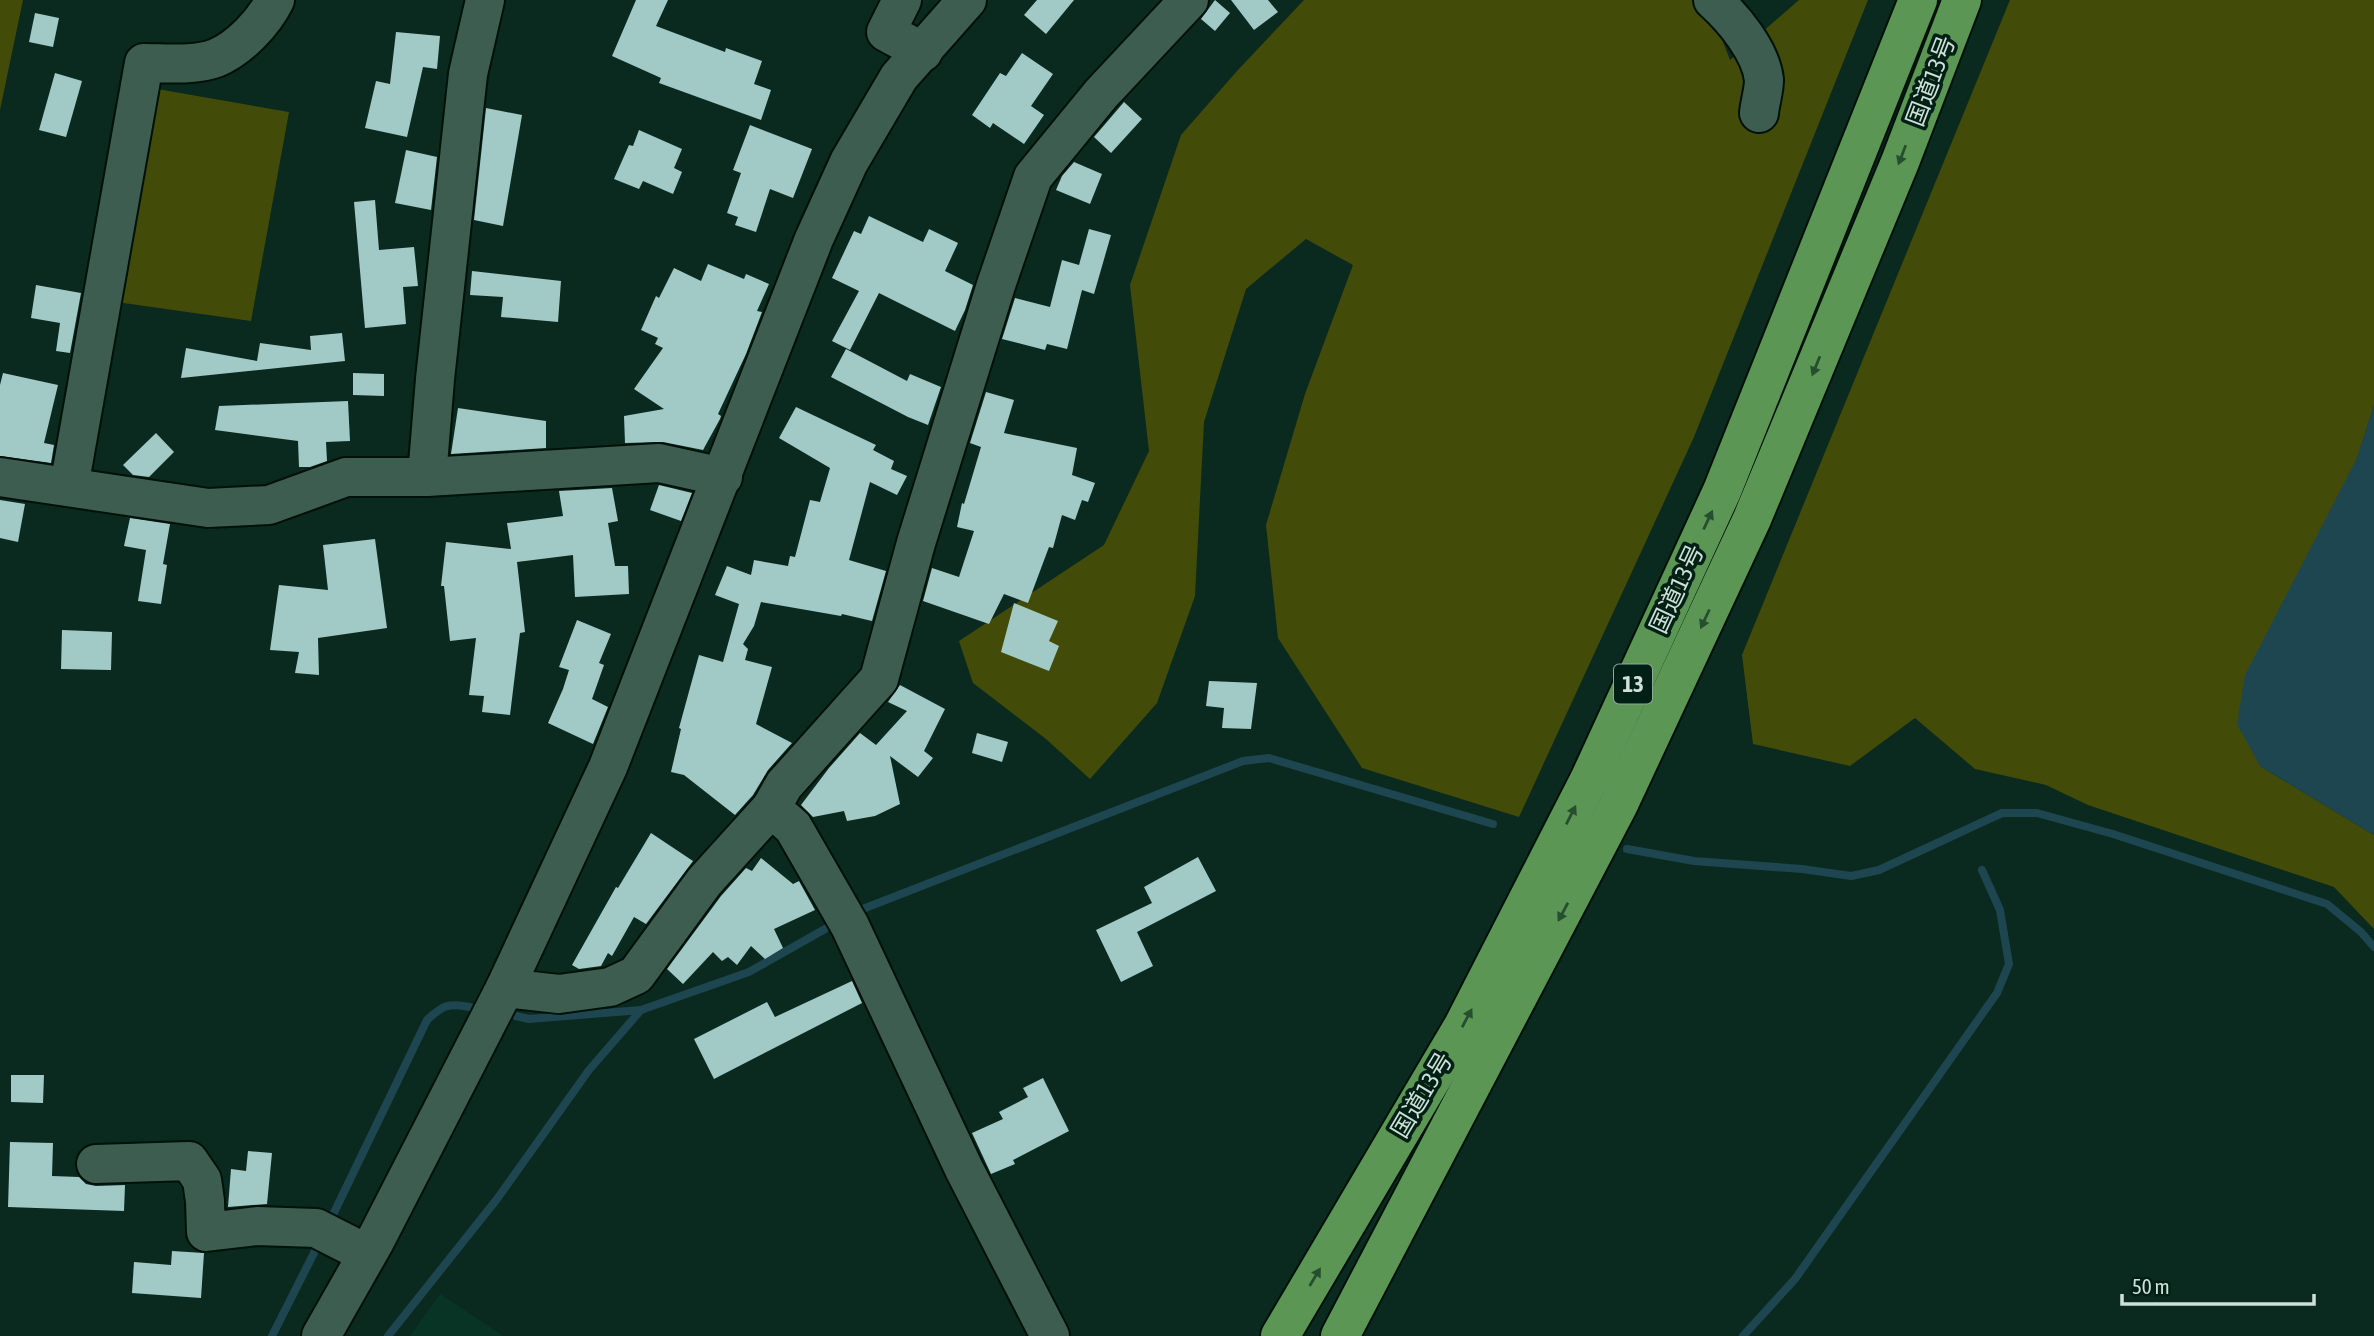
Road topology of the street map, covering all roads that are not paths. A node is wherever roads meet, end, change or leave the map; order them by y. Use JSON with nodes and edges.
{"nodes":[{"id":1,"x":275,"y":0,"type":"edge"},
{"id":2,"x":485,"y":0,"type":"edge"},
{"id":3,"x":902,"y":0,"type":"edge"},
{"id":4,"x":967,"y":0,"type":"edge"},
{"id":5,"x":1189,"y":0,"type":"edge"},
{"id":6,"x":1713,"y":0,"type":"edge"},
{"id":7,"x":1917,"y":0,"type":"edge"},
{"id":8,"x":1962,"y":0,"type":"edge"},
{"id":9,"x":923,"y":52,"type":"junction"},
{"id":10,"x":1759,"y":113,"type":"dead end"},
{"id":11,"x":0,"y":477,"type":"edge"},
{"id":12,"x":427,"y":477,"type":"junction"},
{"id":13,"x":723,"y":477,"type":"junction"},
{"id":14,"x":69,"y":487,"type":"junction"},
{"id":15,"x":771,"y":808,"type":"junction"},
{"id":16,"x":505,"y":988,"type":"junction"},
{"id":17,"x":96,"y":1164,"type":"dead end"},
{"id":18,"x":342,"y":1241,"type":"junction"},
{"id":19,"x":321,"y":1336,"type":"edge"},
{"id":20,"x":1050,"y":1336,"type":"edge"},
{"id":21,"x":1280,"y":1336,"type":"edge"},
{"id":22,"x":1340,"y":1336,"type":"edge"}],
"edges":[{"from":1,"to":14,"type":"street"},
{"from":2,"to":12,"type":"street"},
{"from":3,"to":9,"type":"street"},
{"from":4,"to":9,"type":"street"},
{"from":5,"to":15,"type":"street"},
{"from":6,"to":10,"type":"street"},
{"from":21,"to":7,"type":"highway","name":"国道13号","number":"13","one_way":true},
{"from":8,"to":22,"type":"highway","name":"国道13号","number":"13","one_way":true},
{"from":9,"to":13,"type":"street"},
{"from":11,"to":14,"type":"street"},
{"from":12,"to":13,"type":"street"},
{"from":12,"to":14,"type":"street"},
{"from":13,"to":16,"type":"street"},
{"from":15,"to":16,"type":"street"},
{"from":15,"to":20,"type":"street"},
{"from":16,"to":18,"type":"street"},
{"from":17,"to":18,"type":"street"},
{"from":18,"to":19,"type":"street"}]}
